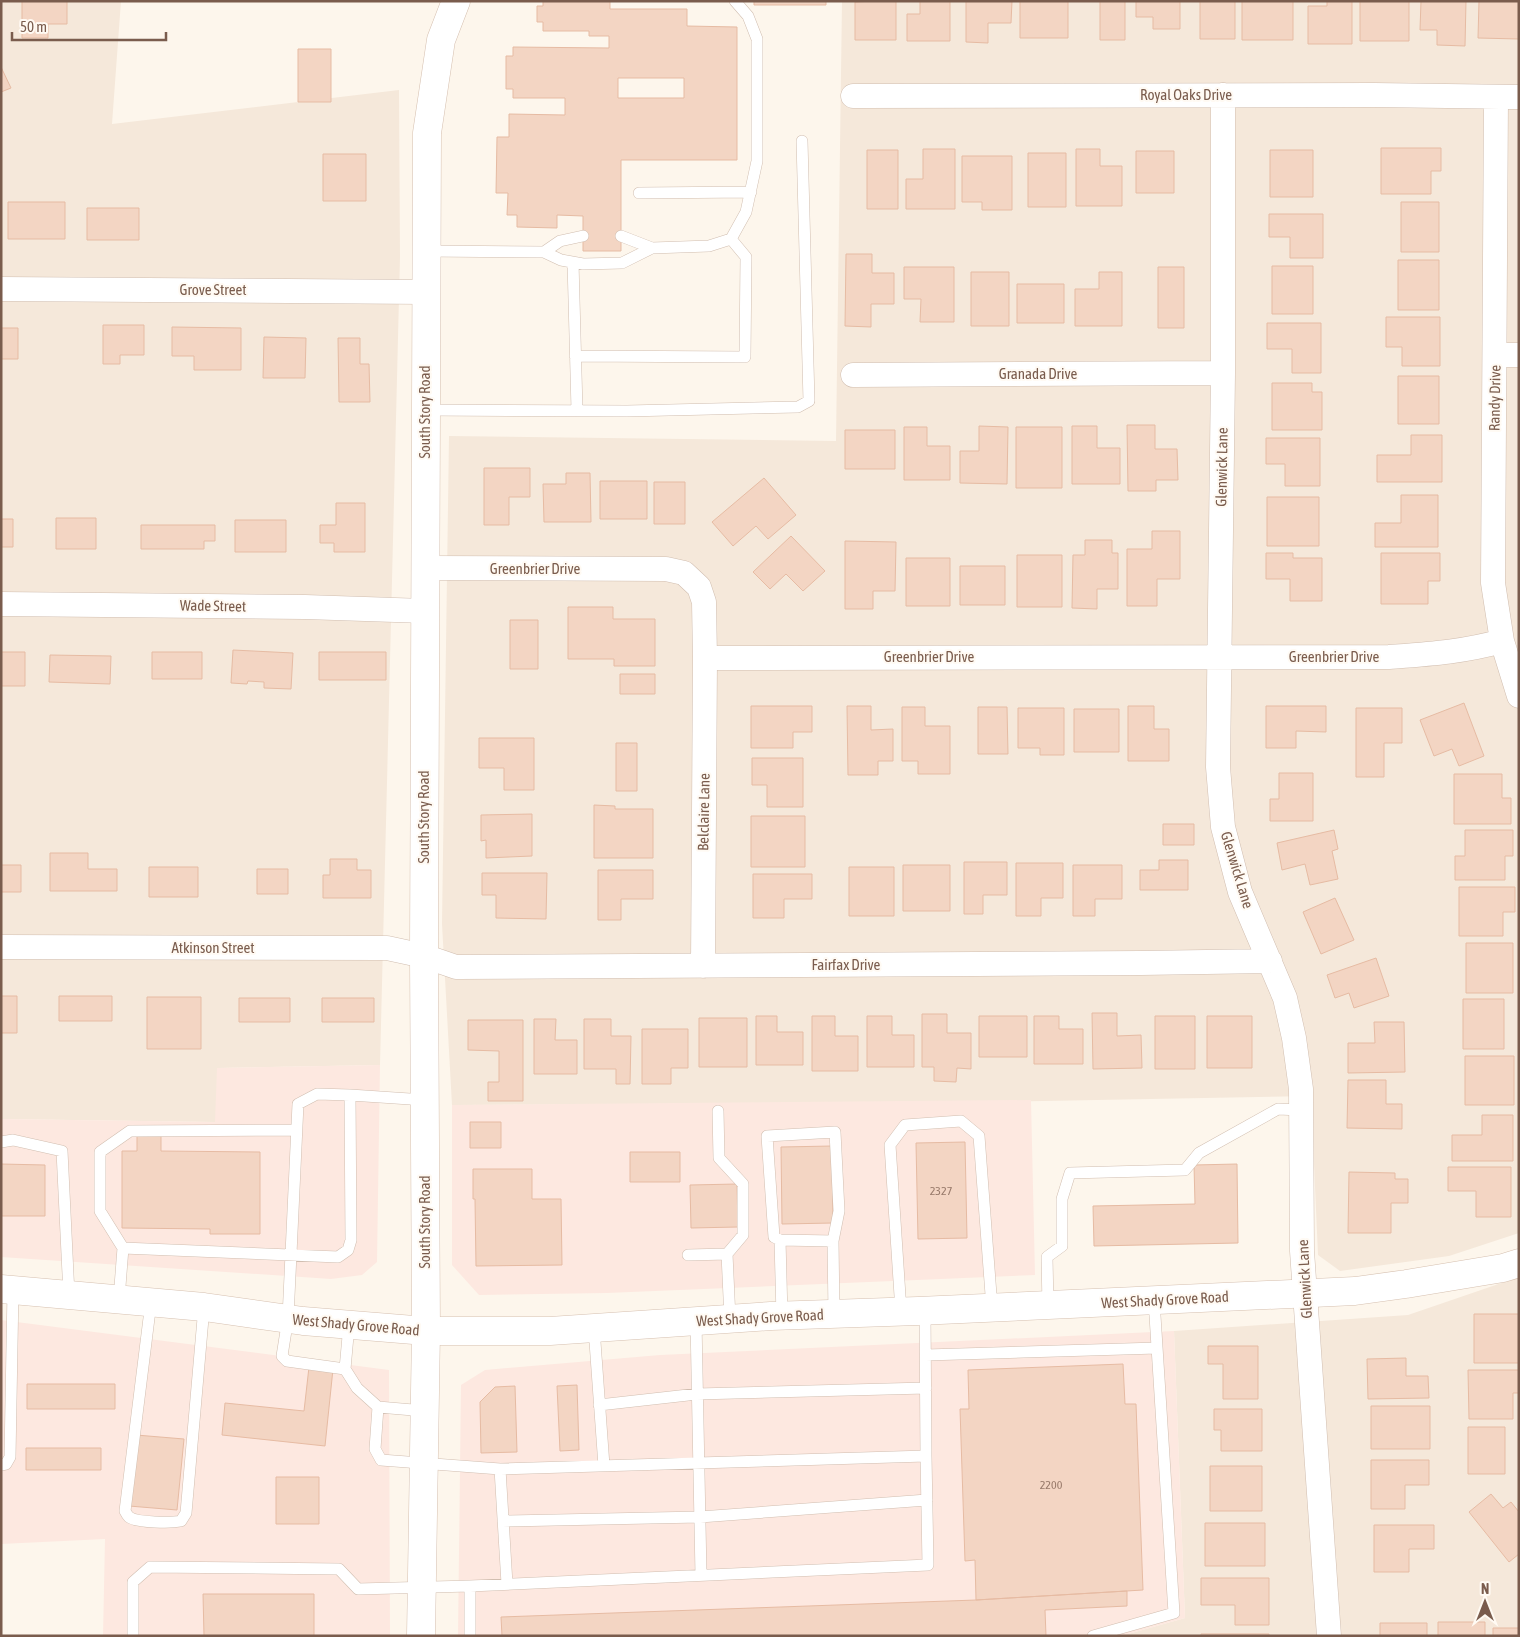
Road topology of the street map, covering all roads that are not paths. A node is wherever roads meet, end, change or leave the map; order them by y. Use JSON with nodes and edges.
{"nodes":[{"id":1,"x":456,"y":1,"type":"edge"},
{"id":2,"x":735,"y":1,"type":"edge"},
{"id":3,"x":1223,"y":95,"type":"junction"},
{"id":4,"x":853,"y":96,"type":"dead end"},
{"id":5,"x":1508,"y":97,"type":"edge"},
{"id":6,"x":802,"y":140,"type":"dead end"},
{"id":7,"x":751,"y":192,"type":"junction"},
{"id":8,"x":639,"y":193,"type":"dead end"},
{"id":9,"x":583,"y":236,"type":"dead end"},
{"id":10,"x":621,"y":236,"type":"dead end"},
{"id":11,"x":731,"y":239,"type":"junction"},
{"id":12,"x":652,"y":248,"type":"junction"},
{"id":13,"x":426,"y":251,"type":"junction"},
{"id":14,"x":544,"y":252,"type":"junction"},
{"id":15,"x":573,"y":262,"type":"junction"},
{"id":16,"x":1,"y":289,"type":"edge"},
{"id":17,"x":426,"y":292,"type":"junction"},
{"id":18,"x":1495,"y":355,"type":"junction"},
{"id":19,"x":1519,"y":355,"type":"edge"},
{"id":20,"x":575,"y":356,"type":"junction"},
{"id":21,"x":1223,"y":373,"type":"junction"},
{"id":22,"x":853,"y":375,"type":"dead end"},
{"id":23,"x":425,"y":410,"type":"junction"},
{"id":24,"x":577,"y":410,"type":"junction"},
{"id":25,"x":425,"y":568,"type":"junction"},
{"id":26,"x":1,"y":604,"type":"edge"},
{"id":27,"x":425,"y":611,"type":"junction"},
{"id":28,"x":1502,"y":641,"type":"junction"},
{"id":29,"x":1220,"y":657,"type":"junction"},
{"id":30,"x":706,"y":658,"type":"junction"},
{"id":31,"x":1519,"y":696,"type":"edge"},
{"id":32,"x":1,"y":947,"type":"edge"},
{"id":33,"x":424,"y":956,"type":"junction"},
{"id":34,"x":1270,"y":961,"type":"junction"},
{"id":35,"x":703,"y":966,"type":"junction"},
{"id":36,"x":350,"y":1094,"type":"junction"},
{"id":37,"x":424,"y":1100,"type":"junction"},
{"id":38,"x":1301,"y":1110,"type":"junction"},
{"id":39,"x":718,"y":1111,"type":"dead end"},
{"id":40,"x":296,"y":1130,"type":"junction"},
{"id":41,"x":1,"y":1142,"type":"edge"},
{"id":42,"x":780,"y":1240,"type":"junction"},
{"id":43,"x":833,"y":1241,"type":"junction"},
{"id":44,"x":123,"y":1248,"type":"junction"},
{"id":45,"x":727,"y":1254,"type":"junction"},
{"id":46,"x":291,"y":1255,"type":"junction"},
{"id":47,"x":688,"y":1255,"type":"dead end"},
{"id":48,"x":1519,"y":1263,"type":"edge"},
{"id":49,"x":7,"y":1289,"type":"edge"},
{"id":50,"x":1305,"y":1294,"type":"junction"},
{"id":51,"x":69,"y":1295,"type":"junction"},
{"id":52,"x":119,"y":1299,"type":"junction"},
{"id":53,"x":1154,"y":1300,"type":"junction"},
{"id":54,"x":151,"y":1302,"type":"junction"},
{"id":55,"x":204,"y":1306,"type":"junction"},
{"id":56,"x":1048,"y":1306,"type":"junction"},
{"id":57,"x":992,"y":1308,"type":"junction"},
{"id":58,"x":913,"y":1311,"type":"junction"},
{"id":59,"x":834,"y":1314,"type":"junction"},
{"id":60,"x":782,"y":1316,"type":"junction"},
{"id":61,"x":288,"y":1318,"type":"junction"},
{"id":62,"x":730,"y":1319,"type":"junction"},
{"id":63,"x":696,"y":1321,"type":"junction"},
{"id":64,"x":349,"y":1325,"type":"junction"},
{"id":65,"x":594,"y":1328,"type":"junction"},
{"id":66,"x":426,"y":1331,"type":"junction"},
{"id":67,"x":1157,"y":1348,"type":"junction"},
{"id":68,"x":926,"y":1355,"type":"junction"},
{"id":69,"x":345,"y":1369,"type":"junction"},
{"id":70,"x":926,"y":1388,"type":"junction"},
{"id":71,"x":697,"y":1394,"type":"junction"},
{"id":72,"x":599,"y":1405,"type":"junction"},
{"id":73,"x":378,"y":1408,"type":"junction"},
{"id":74,"x":424,"y":1410,"type":"junction"},
{"id":75,"x":926,"y":1456,"type":"junction"},
{"id":76,"x":699,"y":1463,"type":"junction"},
{"id":77,"x":423,"y":1464,"type":"junction"},
{"id":78,"x":1,"y":1465,"type":"edge"},
{"id":79,"x":604,"y":1466,"type":"junction"},
{"id":80,"x":500,"y":1469,"type":"junction"},
{"id":81,"x":927,"y":1500,"type":"junction"},
{"id":82,"x":700,"y":1516,"type":"junction"},
{"id":83,"x":503,"y":1521,"type":"junction"},
{"id":84,"x":702,"y":1575,"type":"junction"},
{"id":85,"x":507,"y":1584,"type":"junction"},
{"id":86,"x":470,"y":1586,"type":"junction"},
{"id":87,"x":422,"y":1588,"type":"junction"},
{"id":88,"x":133,"y":1636,"type":"edge"},
{"id":89,"x":421,"y":1636,"type":"edge"},
{"id":90,"x":470,"y":1636,"type":"edge"},
{"id":91,"x":1093,"y":1636,"type":"edge"},
{"id":92,"x":1329,"y":1636,"type":"edge"}],
"edges":[{"from":1,"to":13,"type":"main road","name":"South Story Road"},
{"from":2,"to":7,"type":"lane"},
{"from":3,"to":4,"type":"street","name":"Royal Oaks Drive"},
{"from":3,"to":5,"type":"street","name":"Royal Oaks Drive"},
{"from":3,"to":21,"type":"street","name":"Glenwick Lane"},
{"from":5,"to":18,"type":"street","name":"Randy Drive"},
{"from":6,"to":24,"type":"lane"},
{"from":7,"to":8,"type":"lane"},
{"from":7,"to":11,"type":"lane"},
{"from":9,"to":14,"type":"lane"},
{"from":10,"to":12,"type":"lane"},
{"from":11,"to":12,"type":"lane"},
{"from":11,"to":20,"type":"lane"},
{"from":12,"to":15,"type":"lane"},
{"from":13,"to":14,"type":"lane"},
{"from":13,"to":17,"type":"main road","name":"South Story Road"},
{"from":14,"to":15,"type":"lane"},
{"from":15,"to":20,"type":"lane"},
{"from":16,"to":17,"type":"street","name":"Grove Street"},
{"from":17,"to":23,"type":"main road","name":"South Story Road"},
{"from":18,"to":19,"type":"street"},
{"from":18,"to":28,"type":"street","name":"Randy Drive"},
{"from":20,"to":24,"type":"lane"},
{"from":21,"to":22,"type":"street","name":"Granada Drive"},
{"from":21,"to":29,"type":"street","name":"Glenwick Lane"},
{"from":23,"to":24,"type":"lane"},
{"from":23,"to":25,"type":"main road","name":"South Story Road"},
{"from":25,"to":27,"type":"main road","name":"South Story Road"},
{"from":25,"to":30,"type":"street","name":"Greenbrier Drive"},
{"from":26,"to":27,"type":"street","name":"Wade Street"},
{"from":27,"to":33,"type":"main road","name":"South Story Road"},
{"from":28,"to":29,"type":"street","name":"Greenbrier Drive"},
{"from":28,"to":31,"type":"street","name":"Randy Drive"},
{"from":29,"to":30,"type":"street","name":"Greenbrier Drive"},
{"from":29,"to":34,"type":"street","name":"Glenwick Lane"},
{"from":30,"to":35,"type":"street","name":"Belclaire Lane"},
{"from":32,"to":33,"type":"street","name":"Atkinson Street"},
{"from":33,"to":35,"type":"street","name":"Fairfax Drive"},
{"from":33,"to":37,"type":"main road","name":"South Story Road"},
{"from":34,"to":35,"type":"street","name":"Fairfax Drive"},
{"from":34,"to":38,"type":"street","name":"Glenwick Lane"},
{"from":36,"to":37,"type":"lane"},
{"from":36,"to":40,"type":"lane"},
{"from":36,"to":46,"type":"lane"},
{"from":37,"to":66,"type":"main road","name":"South Story Road"},
{"from":38,"to":50,"type":"street","name":"Glenwick Lane"},
{"from":38,"to":56,"type":"lane"},
{"from":39,"to":45,"type":"lane"},
{"from":40,"to":44,"type":"lane"},
{"from":40,"to":46,"type":"lane"},
{"from":41,"to":51,"type":"lane"},
{"from":42,"to":43,"type":"lane"},
{"from":42,"to":43,"type":"lane"},
{"from":42,"to":60,"type":"lane"},
{"from":43,"to":59,"type":"lane"},
{"from":44,"to":46,"type":"lane"},
{"from":44,"to":52,"type":"lane"},
{"from":45,"to":47,"type":"lane"},
{"from":45,"to":62,"type":"lane"},
{"from":46,"to":61,"type":"lane"},
{"from":48,"to":50,"type":"main road","name":"West Shady Grove Road"},
{"from":49,"to":51,"type":"main road","name":"West Shady Grove Road"},
{"from":49,"to":78,"type":"lane"},
{"from":50,"to":53,"type":"main road","name":"West Shady Grove Road"},
{"from":50,"to":92,"type":"street","name":"Glenwick Lane"},
{"from":51,"to":52,"type":"main road","name":"West Shady Grove Road"},
{"from":52,"to":54,"type":"main road","name":"West Shady Grove Road"},
{"from":53,"to":56,"type":"main road","name":"West Shady Grove Road"},
{"from":53,"to":67,"type":"lane"},
{"from":54,"to":55,"type":"main road","name":"West Shady Grove Road"},
{"from":54,"to":55,"type":"lane"},
{"from":55,"to":61,"type":"main road","name":"West Shady Grove Road"},
{"from":56,"to":57,"type":"main road","name":"West Shady Grove Road"},
{"from":57,"to":58,"type":"main road","name":"West Shady Grove Road"},
{"from":57,"to":58,"type":"lane"},
{"from":58,"to":59,"type":"main road","name":"West Shady Grove Road"},
{"from":58,"to":68,"type":"lane"},
{"from":59,"to":60,"type":"main road","name":"West Shady Grove Road"},
{"from":60,"to":62,"type":"main road","name":"West Shady Grove Road"},
{"from":61,"to":64,"type":"main road","name":"West Shady Grove Road"},
{"from":61,"to":69,"type":"lane"},
{"from":62,"to":63,"type":"main road","name":"West Shady Grove Road"},
{"from":63,"to":65,"type":"main road","name":"West Shady Grove Road"},
{"from":63,"to":71,"type":"lane"},
{"from":64,"to":66,"type":"main road","name":"West Shady Grove Road"},
{"from":64,"to":69,"type":"lane"},
{"from":65,"to":66,"type":"main road","name":"West Shady Grove Road"},
{"from":65,"to":72,"type":"lane"},
{"from":66,"to":74,"type":"main road","name":"South Story Road"},
{"from":67,"to":68,"type":"lane"},
{"from":67,"to":91,"type":"lane"},
{"from":68,"to":70,"type":"lane"},
{"from":69,"to":73,"type":"lane"},
{"from":70,"to":71,"type":"lane"},
{"from":70,"to":75,"type":"lane"},
{"from":71,"to":72,"type":"lane"},
{"from":71,"to":76,"type":"lane"},
{"from":72,"to":79,"type":"lane"},
{"from":73,"to":74,"type":"lane"},
{"from":73,"to":77,"type":"lane"},
{"from":74,"to":77,"type":"main road","name":"South Story Road"},
{"from":75,"to":76,"type":"lane"},
{"from":75,"to":81,"type":"lane"},
{"from":76,"to":79,"type":"lane"},
{"from":76,"to":82,"type":"lane"},
{"from":77,"to":80,"type":"lane"},
{"from":77,"to":87,"type":"main road","name":"South Story Road"},
{"from":79,"to":80,"type":"lane"},
{"from":80,"to":83,"type":"lane"},
{"from":81,"to":82,"type":"lane"},
{"from":81,"to":84,"type":"lane"},
{"from":82,"to":83,"type":"lane"},
{"from":82,"to":84,"type":"lane"},
{"from":83,"to":85,"type":"lane"},
{"from":84,"to":85,"type":"lane"},
{"from":85,"to":86,"type":"lane"},
{"from":86,"to":87,"type":"lane"},
{"from":86,"to":90,"type":"lane"},
{"from":87,"to":88,"type":"lane"},
{"from":87,"to":89,"type":"main road","name":"South Story Road"}]}
